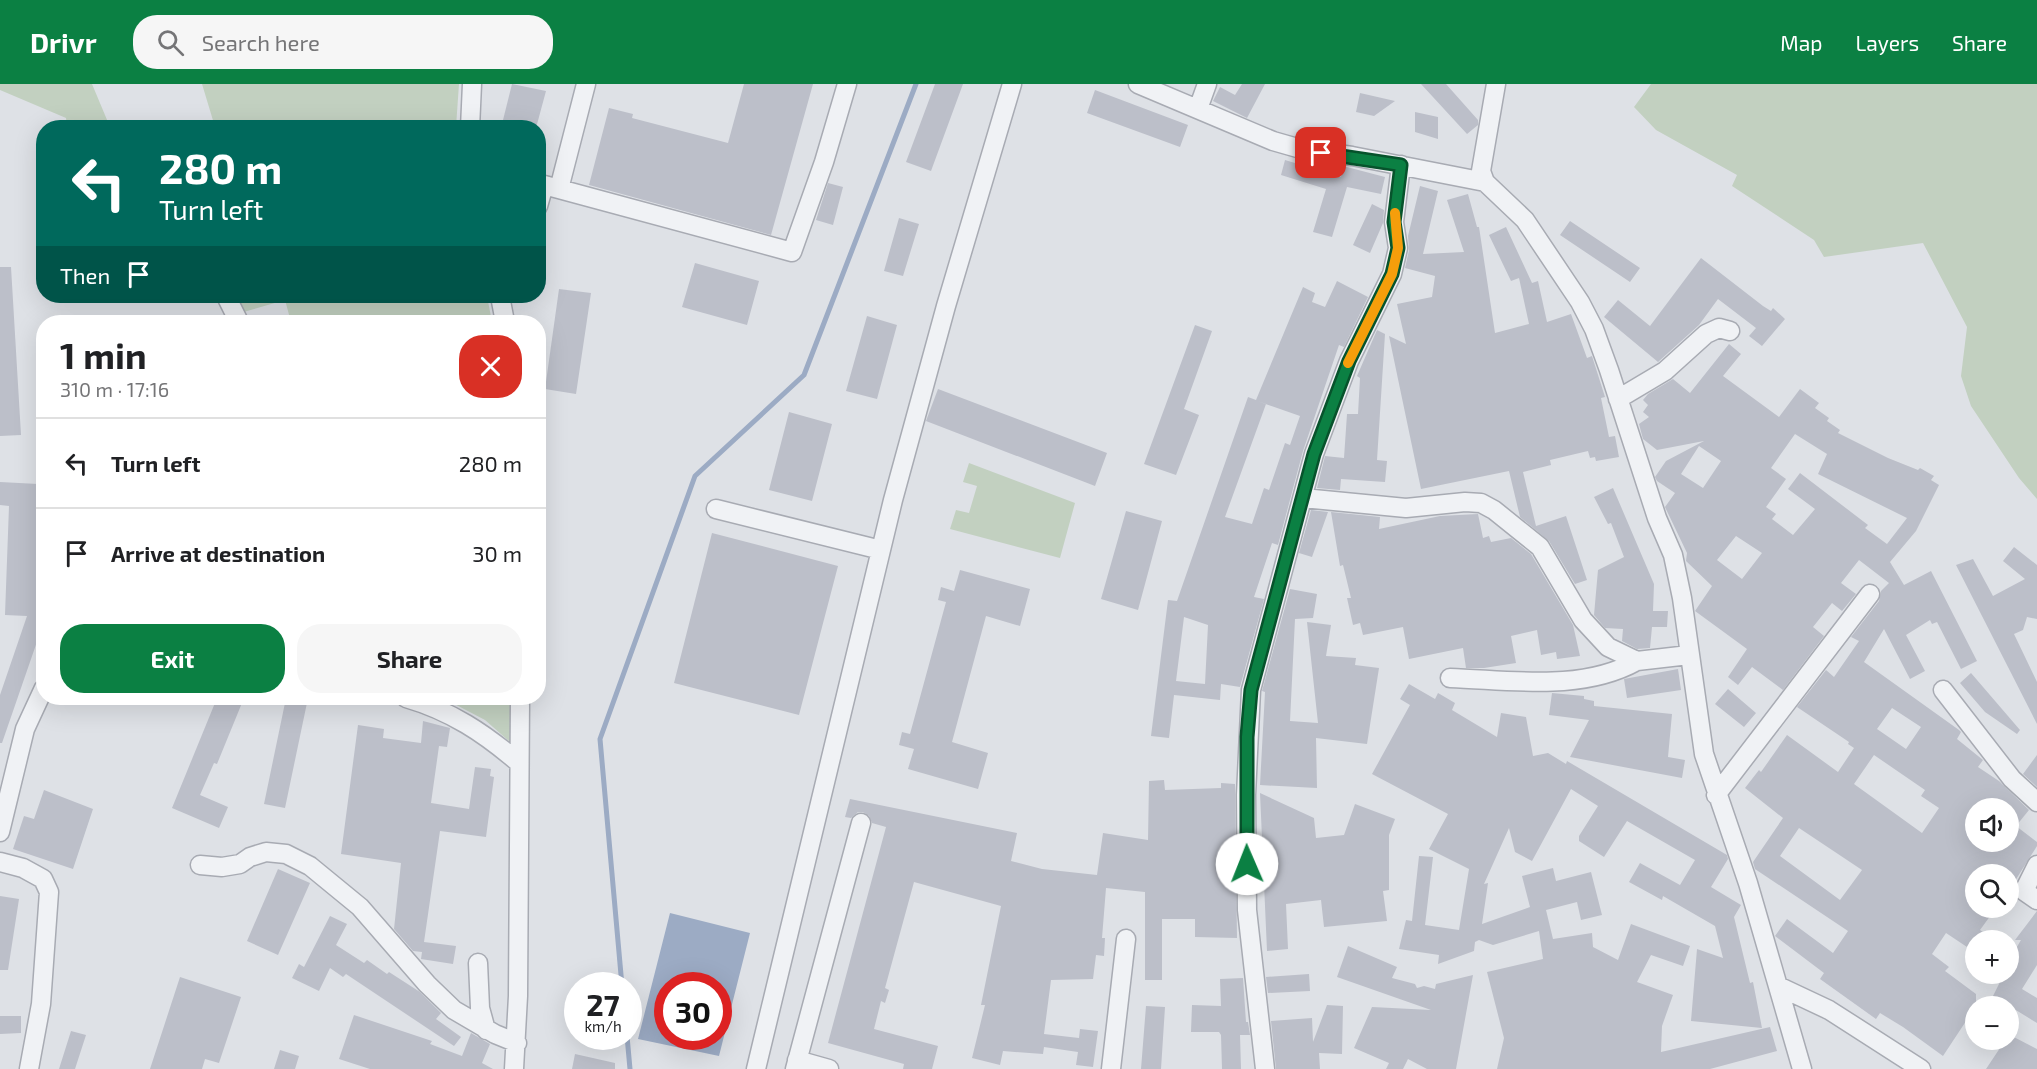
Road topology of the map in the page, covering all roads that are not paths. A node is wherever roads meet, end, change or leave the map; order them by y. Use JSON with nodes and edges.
{"nodes":[{"id":1,"x":472,"y":84,"type":"edge"},
{"id":2,"x":586,"y":84,"type":"edge"},
{"id":3,"x":847,"y":84,"type":"edge"},
{"id":4,"x":1012,"y":84,"type":"edge"},
{"id":5,"x":1138,"y":84,"type":"edge"},
{"id":6,"x":1207,"y":84,"type":"edge"},
{"id":7,"x":1496,"y":84,"type":"edge"},
{"id":8,"x":1197,"y":109,"type":"junction"},
{"id":9,"x":470,"y":120,"type":"edge"},
{"id":10,"x":1401,"y":165,"type":"junction"},
{"id":11,"x":1485,"y":182,"type":"junction"},
{"id":12,"x":546,"y":186,"type":"edge"},
{"id":13,"x":559,"y":189,"type":"junction"},
{"id":14,"x":1730,"y":331,"type":"dead end"},
{"id":15,"x":1618,"y":399,"type":"junction"},
{"id":16,"x":1303,"y":498,"type":"junction"},
{"id":17,"x":716,"y":509,"type":"dead end"},
{"id":18,"x":881,"y":550,"type":"junction"},
{"id":19,"x":1870,"y":594,"type":"dead end"},
{"id":20,"x":1689,"y":655,"type":"junction"},
{"id":21,"x":1637,"y":661,"type":"junction"},
{"id":22,"x":1450,"y":678,"type":"dead end"},
{"id":23,"x":1943,"y":690,"type":"dead end"},
{"id":24,"x":36,"y":705,"type":"edge"},
{"id":25,"x":425,"y":705,"type":"edge"},
{"id":26,"x":520,"y":705,"type":"edge"},
{"id":27,"x":519,"y":763,"type":"junction"},
{"id":28,"x":1716,"y":795,"type":"junction"},
{"id":29,"x":2037,"y":802,"type":"edge"},
{"id":30,"x":861,"y":823,"type":"dead end"},
{"id":31,"x":0,"y":832,"type":"edge"},
{"id":32,"x":0,"y":862,"type":"edge"},
{"id":33,"x":200,"y":865,"type":"dead end"},
{"id":34,"x":2037,"y":865,"type":"edge"},
{"id":35,"x":2037,"y":900,"type":"edge"},
{"id":36,"x":1126,"y":939,"type":"dead end"},
{"id":37,"x":478,"y":963,"type":"dead end"},
{"id":38,"x":1778,"y":986,"type":"junction"},
{"id":39,"x":486,"y":1030,"type":"junction"},
{"id":40,"x":517,"y":1043,"type":"junction"},
{"id":41,"x":796,"y":1065,"type":"edge"},
{"id":42,"x":29,"y":1069,"type":"edge"},
{"id":43,"x":514,"y":1069,"type":"edge"},
{"id":44,"x":756,"y":1069,"type":"edge"},
{"id":45,"x":829,"y":1069,"type":"edge"},
{"id":46,"x":1111,"y":1069,"type":"edge"},
{"id":47,"x":1265,"y":1069,"type":"edge"},
{"id":48,"x":1802,"y":1069,"type":"edge"},
{"id":49,"x":1921,"y":1069,"type":"edge"}],
"edges":[{"from":1,"to":9,"type":"street"},
{"from":2,"to":13,"type":"street"},
{"from":3,"to":13,"type":"street"},
{"from":4,"to":18,"type":"street"},
{"from":5,"to":8,"type":"street"},
{"from":6,"to":8,"type":"street"},
{"from":7,"to":11,"type":"street"},
{"from":8,"to":10,"type":"street"},
{"from":10,"to":11,"type":"street"},
{"from":10,"to":16,"type":"street"},
{"from":11,"to":15,"type":"street"},
{"from":12,"to":13,"type":"street"},
{"from":14,"to":15,"type":"street"},
{"from":15,"to":20,"type":"street"},
{"from":16,"to":21,"type":"street"},
{"from":16,"to":47,"type":"street"},
{"from":17,"to":18,"type":"street"},
{"from":18,"to":44,"type":"street"},
{"from":19,"to":28,"type":"street"},
{"from":20,"to":21,"type":"street"},
{"from":20,"to":28,"type":"street"},
{"from":21,"to":22,"type":"street"},
{"from":23,"to":29,"type":"street"},
{"from":24,"to":31,"type":"street"},
{"from":25,"to":27,"type":"street"},
{"from":26,"to":27,"type":"street"},
{"from":27,"to":40,"type":"street"},
{"from":28,"to":38,"type":"street"},
{"from":30,"to":41,"type":"street"},
{"from":32,"to":42,"type":"street"},
{"from":33,"to":39,"type":"street"},
{"from":34,"to":35,"type":"street"},
{"from":36,"to":46,"type":"street"},
{"from":37,"to":39,"type":"street"},
{"from":38,"to":48,"type":"street"},
{"from":38,"to":49,"type":"street"},
{"from":39,"to":40,"type":"street"},
{"from":40,"to":43,"type":"street"},
{"from":41,"to":45,"type":"street"}]}
